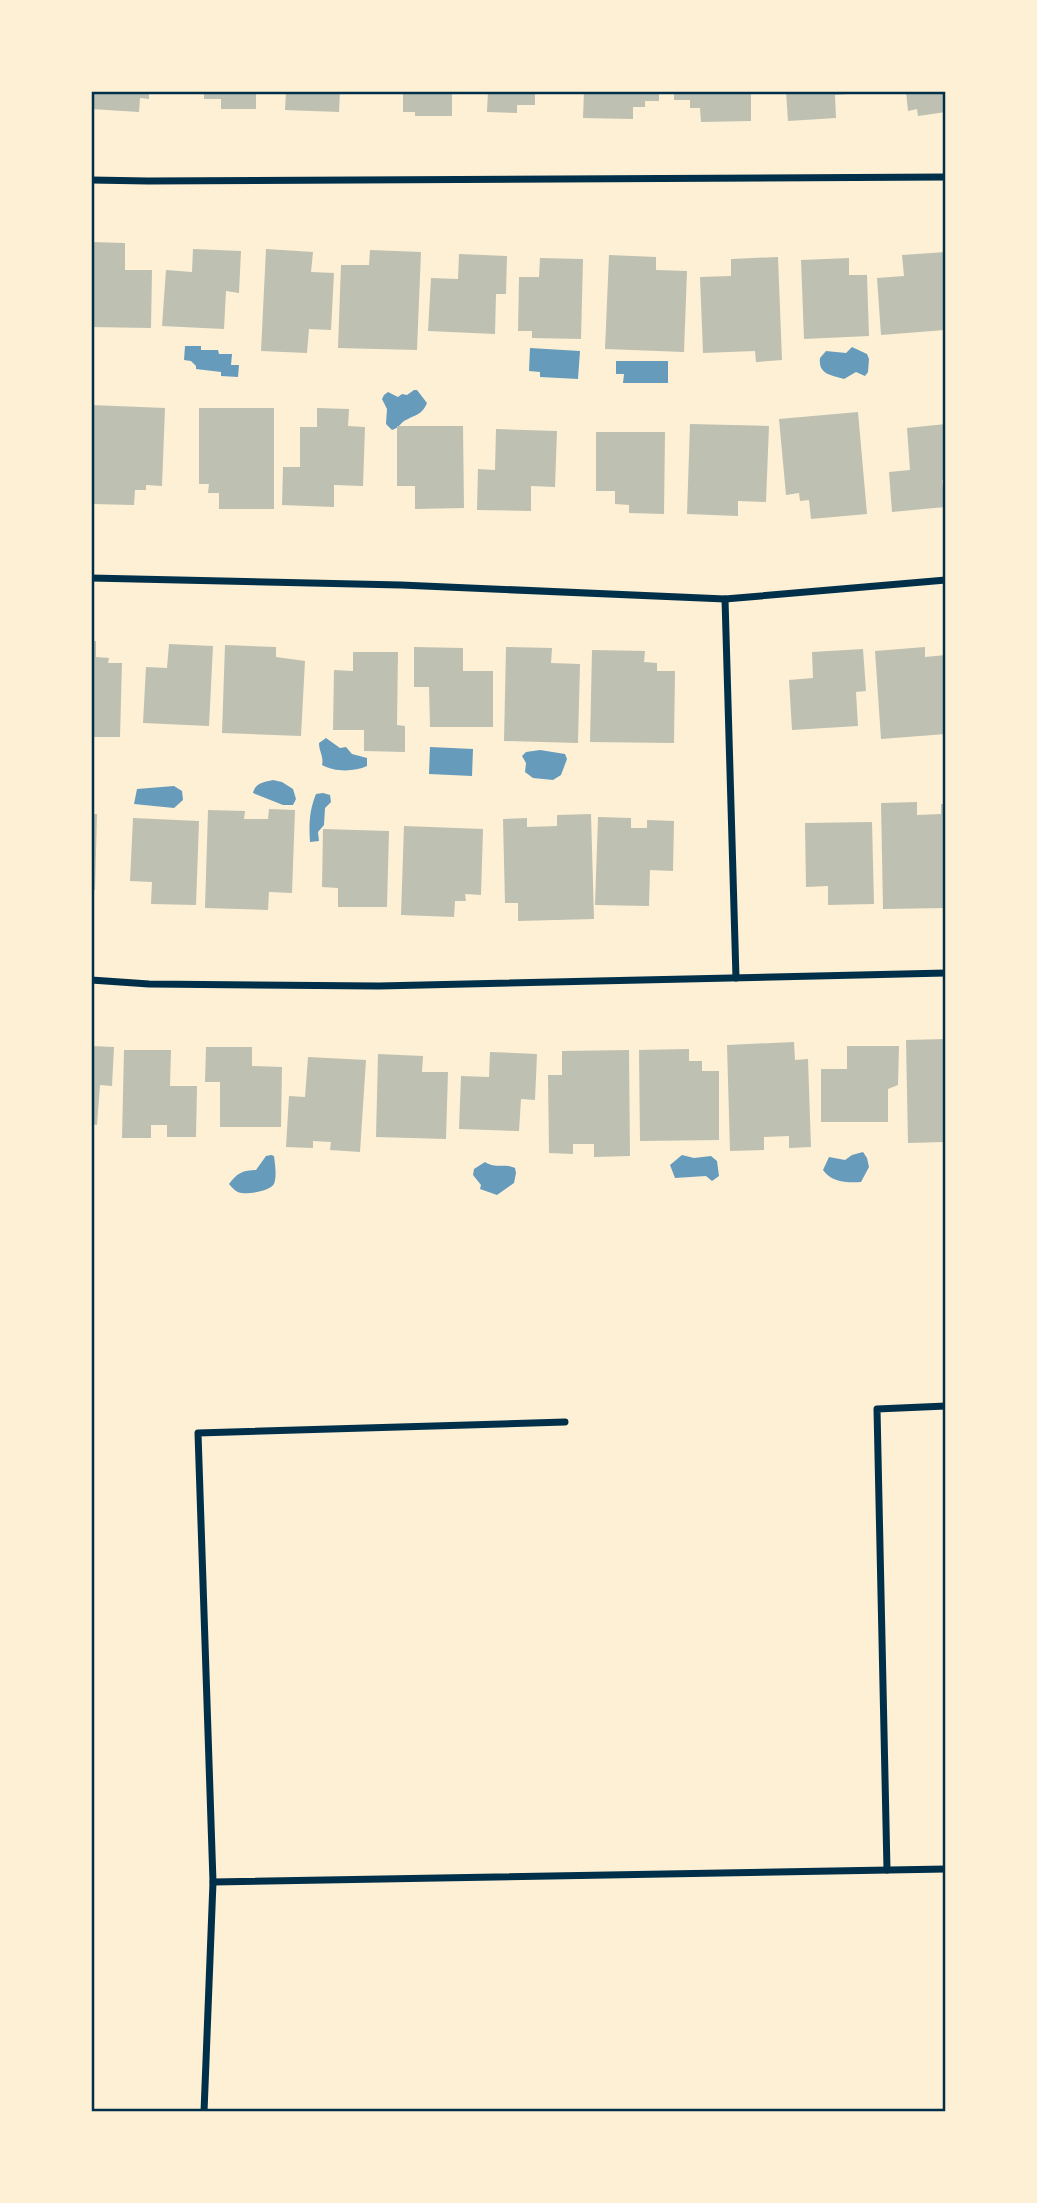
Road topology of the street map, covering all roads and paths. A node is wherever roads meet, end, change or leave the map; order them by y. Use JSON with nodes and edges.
{"nodes":[{"id":1,"x":946,"y":177,"type":"edge"},
{"id":2,"x":91,"y":180,"type":"edge"},
{"id":3,"x":91,"y":578,"type":"edge"},
{"id":4,"x":946,"y":580,"type":"edge"},
{"id":5,"x":725,"y":599,"type":"junction"},
{"id":6,"x":946,"y":973,"type":"edge"},
{"id":7,"x":736,"y":978,"type":"junction"},
{"id":8,"x":91,"y":980,"type":"edge"},
{"id":9,"x":946,"y":1406,"type":"edge"},
{"id":10,"x":565,"y":1422,"type":"dead end"},
{"id":11,"x":946,"y":1869,"type":"edge"},
{"id":12,"x":887,"y":1870,"type":"junction"},
{"id":13,"x":213,"y":1882,"type":"junction"},
{"id":14,"x":204,"y":2112,"type":"edge"}],
"edges":[{"from":1,"to":2,"type":"street"},
{"from":3,"to":5,"type":"street"},
{"from":4,"to":5,"type":"street"},
{"from":5,"to":7,"type":"street"},
{"from":6,"to":7,"type":"street"},
{"from":7,"to":8,"type":"street"},
{"from":9,"to":12,"type":"street"},
{"from":10,"to":13,"type":"street"},
{"from":11,"to":12,"type":"street"},
{"from":12,"to":13,"type":"street"},
{"from":13,"to":14,"type":"street"}]}
